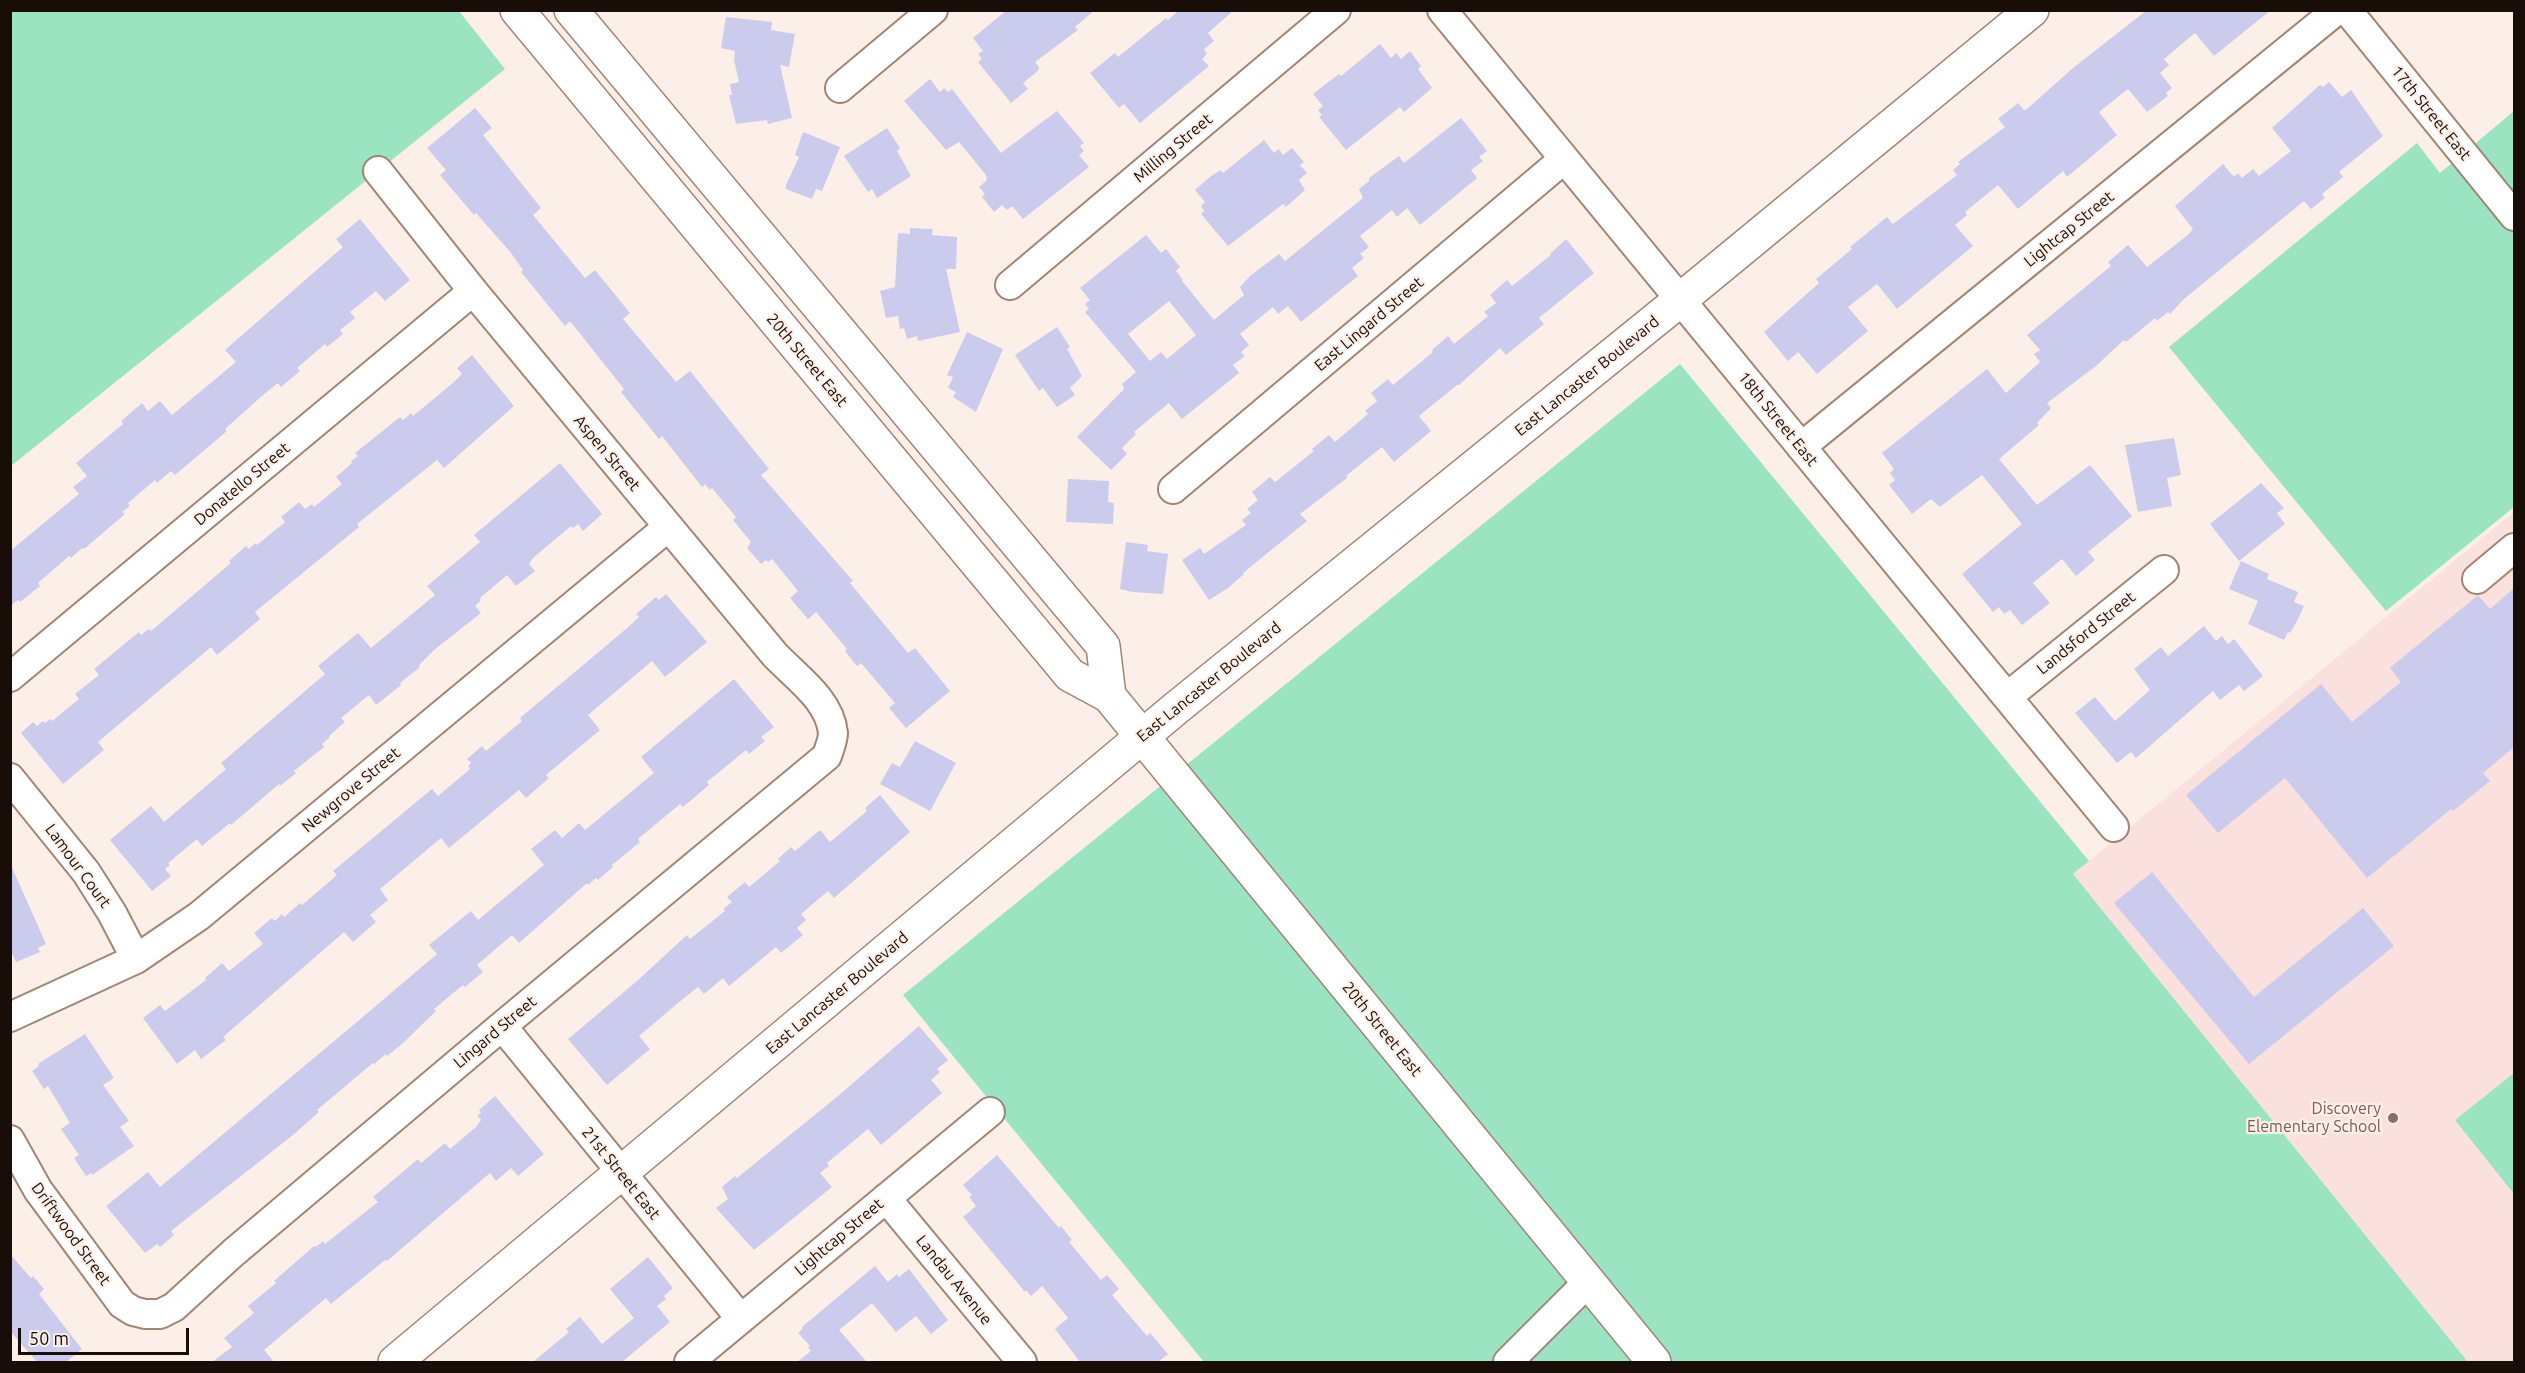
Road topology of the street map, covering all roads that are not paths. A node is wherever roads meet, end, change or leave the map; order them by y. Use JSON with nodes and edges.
{"nodes":[{"id":1,"x":517,"y":10,"type":"edge"},
{"id":2,"x":572,"y":10,"type":"edge"},
{"id":3,"x":933,"y":10,"type":"edge"},
{"id":4,"x":1336,"y":10,"type":"edge"},
{"id":5,"x":1442,"y":10,"type":"edge"},
{"id":6,"x":2032,"y":10,"type":"edge"},
{"id":7,"x":2337,"y":10,"type":"edge"},
{"id":8,"x":2348,"y":10,"type":"edge"},
{"id":9,"x":840,"y":88,"type":"dead end"},
{"id":10,"x":1564,"y":159,"type":"junction"},
{"id":11,"x":378,"y":171,"type":"dead end"},
{"id":12,"x":2514,"y":216,"type":"edge"},
{"id":13,"x":1010,"y":285,"type":"dead end"},
{"id":14,"x":473,"y":291,"type":"junction"},
{"id":15,"x":1680,"y":300,"type":"junction"},
{"id":16,"x":1801,"y":447,"type":"junction"},
{"id":17,"x":1173,"y":489,"type":"dead end"},
{"id":18,"x":668,"y":527,"type":"junction"},
{"id":19,"x":2514,"y":548,"type":"edge"},
{"id":20,"x":2164,"y":570,"type":"dead end"},
{"id":21,"x":2477,"y":579,"type":"dead end"},
{"id":22,"x":10,"y":678,"type":"edge"},
{"id":23,"x":1109,"y":696,"type":"junction"},
{"id":24,"x":2007,"y":697,"type":"junction"},
{"id":25,"x":833,"y":735,"type":"joint"},
{"id":26,"x":1143,"y":736,"type":"junction"},
{"id":27,"x":10,"y":778,"type":"edge"},
{"id":28,"x":2114,"y":827,"type":"dead end"},
{"id":29,"x":136,"y":959,"type":"junction"},
{"id":30,"x":10,"y":1017,"type":"edge"},
{"id":31,"x":502,"y":1026,"type":"junction"},
{"id":32,"x":990,"y":1112,"type":"dead end"},
{"id":33,"x":10,"y":1140,"type":"edge"},
{"id":34,"x":621,"y":1175,"type":"junction"},
{"id":35,"x":886,"y":1198,"type":"junction"},
{"id":36,"x":1588,"y":1282,"type":"junction"},
{"id":37,"x":145,"y":1314,"type":"joint"},
{"id":38,"x":741,"y":1319,"type":"junction"},
{"id":39,"x":395,"y":1362,"type":"edge"},
{"id":40,"x":689,"y":1362,"type":"edge"},
{"id":41,"x":1022,"y":1362,"type":"edge"},
{"id":42,"x":1508,"y":1362,"type":"edge"},
{"id":43,"x":1654,"y":1362,"type":"edge"}],
"edges":[{"from":1,"to":23,"type":"main road","name":"20th Street East"},
{"from":2,"to":23,"type":"main road"},
{"from":3,"to":9,"type":"street"},
{"from":4,"to":13,"type":"street","name":"Milling Street"},
{"from":5,"to":10,"type":"street","name":"18th Street East"},
{"from":6,"to":15,"type":"main road","name":"East Lancaster Boulevard"},
{"from":7,"to":16,"type":"street","name":"Lightcap Street"},
{"from":8,"to":12,"type":"street","name":"17th Street East"},
{"from":10,"to":15,"type":"street","name":"18th Street East"},
{"from":10,"to":17,"type":"street","name":"East Lingard Street"},
{"from":11,"to":14,"type":"street","name":"Aspen Street"},
{"from":14,"to":18,"type":"street","name":"Aspen Street"},
{"from":14,"to":22,"type":"street","name":"Donatello Street"},
{"from":15,"to":16,"type":"street","name":"18th Street East"},
{"from":15,"to":26,"type":"main road","name":"East Lancaster Boulevard"},
{"from":16,"to":24,"type":"street","name":"18th Street East"},
{"from":18,"to":25,"type":"street","name":"Aspen Street"},
{"from":18,"to":29,"type":"street","name":"Newgrove Street"},
{"from":19,"to":21,"type":"street"},
{"from":20,"to":24,"type":"street","name":"Landsford Street"},
{"from":23,"to":26,"type":"main road","name":"20th Street East"},
{"from":24,"to":28,"type":"street","name":"18th Street East"},
{"from":25,"to":31,"type":"street","name":"Lingard Street"},
{"from":26,"to":34,"type":"main road","name":"East Lancaster Boulevard"},
{"from":26,"to":36,"type":"main road","name":"20th Street East"},
{"from":27,"to":29,"type":"street","name":"Lamour Court"},
{"from":29,"to":30,"type":"street","name":"Newgrove Street"},
{"from":31,"to":34,"type":"street","name":"21st Street East"},
{"from":31,"to":37,"type":"street","name":"Lingard Street"},
{"from":32,"to":35,"type":"street","name":"Lightcap Street"},
{"from":33,"to":37,"type":"street","name":"Driftwood Street"},
{"from":34,"to":38,"type":"street","name":"21st Street East"},
{"from":34,"to":39,"type":"main road","name":"East Lancaster Boulevard"},
{"from":35,"to":38,"type":"street","name":"Lightcap Street"},
{"from":35,"to":41,"type":"street","name":"Landau Avenue"},
{"from":36,"to":42,"type":"street"},
{"from":36,"to":43,"type":"main road","name":"20th Street East"},
{"from":38,"to":40,"type":"street","name":"Lightcap Street"}]}
